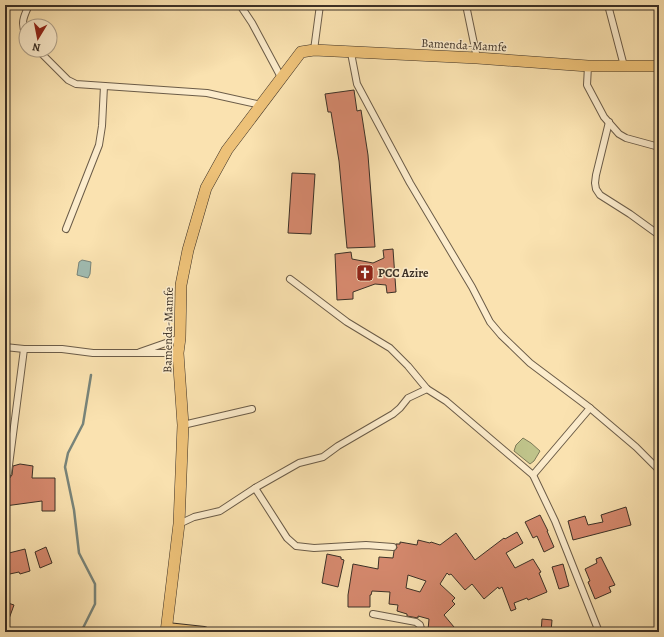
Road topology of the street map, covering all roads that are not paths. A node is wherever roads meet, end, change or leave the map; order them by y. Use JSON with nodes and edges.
{"nodes":[{"id":1,"x":29,"y":5,"type":"edge"},
{"id":2,"x":240,"y":5,"type":"edge"},
{"id":3,"x":320,"y":5,"type":"edge"},
{"id":4,"x":466,"y":5,"type":"edge"},
{"id":5,"x":608,"y":5,"type":"edge"},
{"id":6,"x":22,"y":18,"type":"edge"},
{"id":7,"x":314,"y":50,"type":"junction"},
{"id":8,"x":351,"y":53,"type":"junction"},
{"id":9,"x":46,"y":58,"type":"edge"},
{"id":10,"x":477,"y":58,"type":"junction"},
{"id":11,"x":588,"y":66,"type":"junction"},
{"id":12,"x":624,"y":66,"type":"junction"},
{"id":13,"x":659,"y":66,"type":"edge"},
{"id":14,"x":280,"y":77,"type":"junction"},
{"id":15,"x":104,"y":86,"type":"junction"},
{"id":16,"x":261,"y":105,"type":"junction"},
{"id":17,"x":609,"y":122,"type":"junction"},
{"id":18,"x":659,"y":147,"type":"edge"},
{"id":19,"x":66,"y":229,"type":"dead end"},
{"id":20,"x":659,"y":235,"type":"edge"},
{"id":21,"x":290,"y":279,"type":"dead end"},
{"id":22,"x":180,"y":338,"type":"junction"},
{"id":23,"x":5,"y":347,"type":"edge"},
{"id":24,"x":24,"y":349,"type":"junction"},
{"id":25,"x":178,"y":353,"type":"junction"},
{"id":26,"x":134,"y":354,"type":"junction"},
{"id":27,"x":427,"y":389,"type":"junction"},
{"id":28,"x":590,"y":408,"type":"junction"},
{"id":29,"x":252,"y":409,"type":"dead end"},
{"id":30,"x":183,"y":425,"type":"junction"},
{"id":31,"x":659,"y":470,"type":"edge"},
{"id":32,"x":533,"y":475,"type":"junction"},
{"id":33,"x":5,"y":477,"type":"edge"},
{"id":34,"x":255,"y":488,"type":"junction"},
{"id":35,"x":179,"y":524,"type":"junction"},
{"id":36,"x":393,"y":547,"type":"dead end"},
{"id":37,"x":373,"y":614,"type":"dead end"},
{"id":38,"x":166,"y":630,"type":"edge"},
{"id":39,"x":204,"y":632,"type":"edge"},
{"id":40,"x":422,"y":632,"type":"edge"},
{"id":41,"x":599,"y":632,"type":"edge"}],
"edges":[{"from":1,"to":6,"type":"street"},
{"from":2,"to":14,"type":"street"},
{"from":3,"to":7,"type":"street"},
{"from":4,"to":10,"type":"street"},
{"from":5,"to":12,"type":"street"},
{"from":7,"to":8,"type":"highway","name":"Bamenda-Mamfe"},
{"from":7,"to":14,"type":"highway","name":"Bamenda-Mamfe"},
{"from":8,"to":10,"type":"highway","name":"Bamenda-Mamfe"},
{"from":8,"to":28,"type":"street"},
{"from":9,"to":15,"type":"street"},
{"from":10,"to":11,"type":"highway","name":"Bamenda-Mamfe"},
{"from":11,"to":12,"type":"highway","name":"Bamenda-Mamfe"},
{"from":11,"to":17,"type":"street"},
{"from":12,"to":13,"type":"highway","name":"Bamenda-Mamfe"},
{"from":14,"to":16,"type":"highway","name":"Bamenda-Mamfe"},
{"from":15,"to":16,"type":"street"},
{"from":15,"to":19,"type":"street"},
{"from":16,"to":22,"type":"highway","name":"Bamenda-Mamfe"},
{"from":17,"to":18,"type":"street"},
{"from":17,"to":20,"type":"street"},
{"from":21,"to":27,"type":"street"},
{"from":22,"to":25,"type":"highway","name":"Bamenda-Mamfe"},
{"from":22,"to":26,"type":"street"},
{"from":23,"to":24,"type":"street"},
{"from":24,"to":26,"type":"street"},
{"from":24,"to":33,"type":"street"},
{"from":25,"to":26,"type":"street"},
{"from":25,"to":30,"type":"highway","name":"Bamenda-Mamfe"},
{"from":27,"to":32,"type":"street"},
{"from":27,"to":34,"type":"street"},
{"from":28,"to":31,"type":"street"},
{"from":28,"to":32,"type":"street"},
{"from":29,"to":30,"type":"street"},
{"from":30,"to":35,"type":"highway","name":"Bamenda-Mamfe"},
{"from":32,"to":41,"type":"street"},
{"from":34,"to":35,"type":"street"},
{"from":34,"to":36,"type":"street"},
{"from":35,"to":38,"type":"highway","name":"Bamenda-Mamfe"},
{"from":37,"to":40,"type":"street"},
{"from":38,"to":39,"type":"main road"}]}
